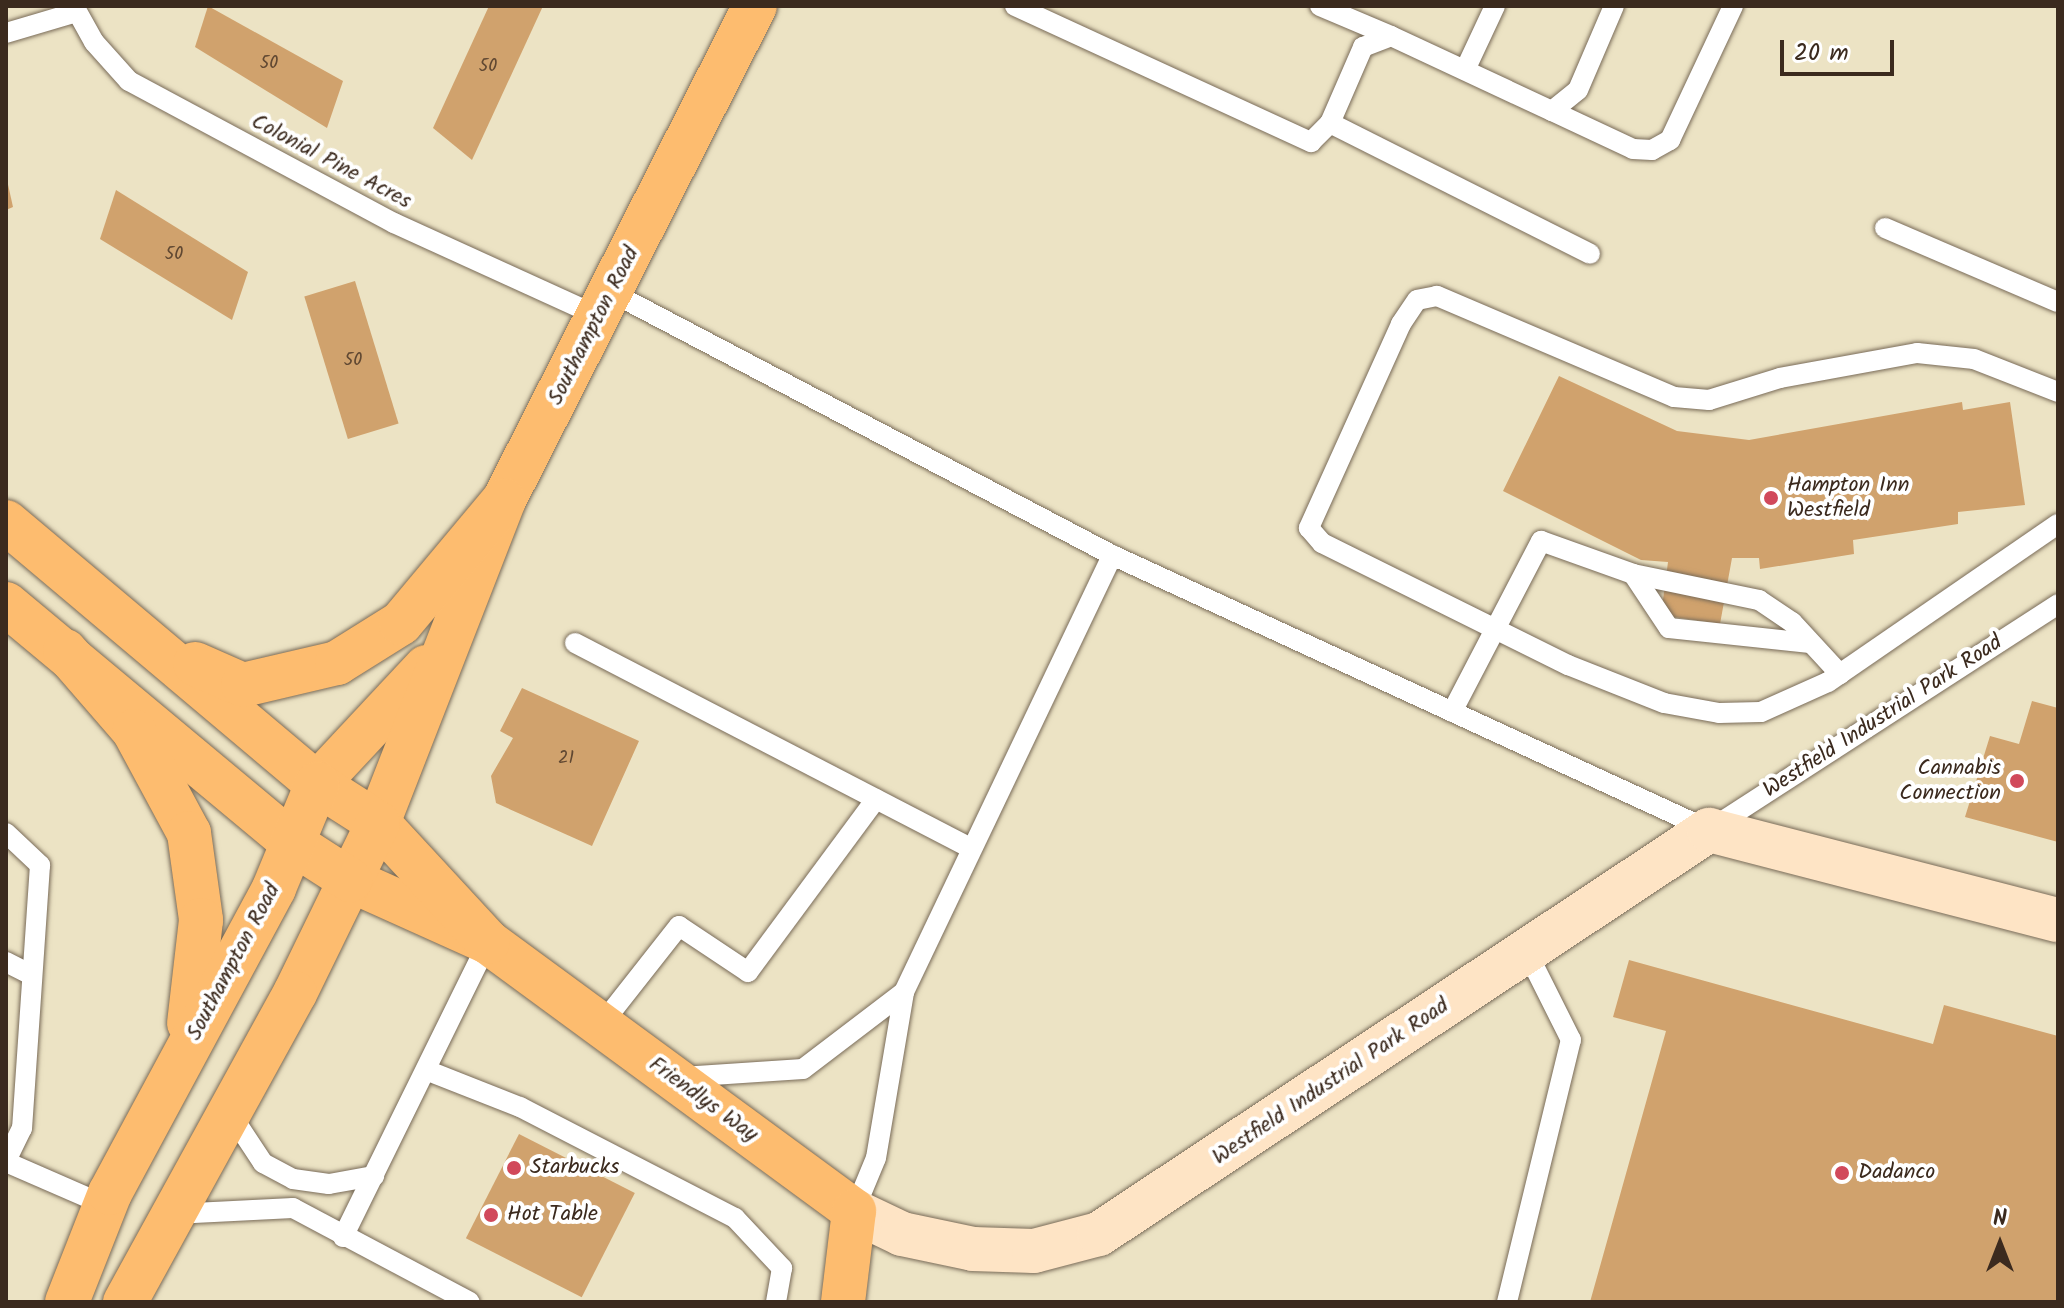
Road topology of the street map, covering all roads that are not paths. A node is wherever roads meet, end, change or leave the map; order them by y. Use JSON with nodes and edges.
{"nodes":[{"id":1,"x":755,"y":6,"type":"edge"},
{"id":2,"x":1015,"y":6,"type":"edge"},
{"id":3,"x":1320,"y":6,"type":"edge"},
{"id":4,"x":1495,"y":6,"type":"edge"},
{"id":5,"x":1614,"y":6,"type":"edge"},
{"id":6,"x":1733,"y":6,"type":"edge"},
{"id":7,"x":76,"y":9,"type":"edge"},
{"id":8,"x":6,"y":33,"type":"edge"},
{"id":9,"x":1391,"y":36,"type":"junction"},
{"id":10,"x":1465,"y":70,"type":"junction"},
{"id":11,"x":1552,"y":111,"type":"junction"},
{"id":12,"x":1330,"y":123,"type":"junction"},
{"id":13,"x":1885,"y":228,"type":"dead end"},
{"id":14,"x":1590,"y":254,"type":"dead end"},
{"id":15,"x":2058,"y":302,"type":"edge"},
{"id":16,"x":605,"y":304,"type":"junction"},
{"id":17,"x":2058,"y":392,"type":"edge"},
{"id":18,"x":504,"y":500,"type":"junction"},
{"id":19,"x":6,"y":522,"type":"edge"},
{"id":20,"x":2058,"y":524,"type":"edge"},
{"id":21,"x":1112,"y":555,"type":"junction"},
{"id":22,"x":1633,"y":574,"type":"junction"},
{"id":23,"x":6,"y":604,"type":"edge"},
{"id":24,"x":2058,"y":604,"type":"edge"},
{"id":25,"x":1494,"y":628,"type":"junction"},
{"id":26,"x":142,"y":638,"type":"junction"},
{"id":27,"x":575,"y":643,"type":"dead end"},
{"id":28,"x":1810,"y":643,"type":"junction"},
{"id":29,"x":441,"y":650,"type":"junction"},
{"id":30,"x":65,"y":651,"type":"junction"},
{"id":31,"x":1840,"y":674,"type":"junction"},
{"id":32,"x":1452,"y":712,"type":"junction"},
{"id":33,"x":317,"y":784,"type":"junction"},
{"id":34,"x":876,"y":799,"type":"junction"},
{"id":35,"x":378,"y":823,"type":"junction"},
{"id":36,"x":1709,"y":830,"type":"junction"},
{"id":37,"x":6,"y":833,"type":"edge"},
{"id":38,"x":294,"y":844,"type":"junction"},
{"id":39,"x":970,"y":848,"type":"junction"},
{"id":40,"x":350,"y":880,"type":"junction"},
{"id":41,"x":2058,"y":920,"type":"edge"},
{"id":42,"x":488,"y":942,"type":"junction"},
{"id":43,"x":1526,"y":950,"type":"junction"},
{"id":44,"x":6,"y":962,"type":"edge"},
{"id":45,"x":32,"y":975,"type":"junction"},
{"id":46,"x":904,"y":992,"type":"junction"},
{"id":47,"x":601,"y":1025,"type":"junction"},
{"id":48,"x":180,"y":1063,"type":"junction"},
{"id":49,"x":426,"y":1070,"type":"junction"},
{"id":50,"x":673,"y":1078,"type":"junction"},
{"id":51,"x":6,"y":1112,"type":"edge"},
{"id":52,"x":230,"y":1113,"type":"junction"},
{"id":53,"x":14,"y":1124,"type":"edge"},
{"id":54,"x":6,"y":1162,"type":"edge"},
{"id":55,"x":374,"y":1176,"type":"junction"},
{"id":56,"x":105,"y":1205,"type":"junction"},
{"id":57,"x":854,"y":1211,"type":"junction"},
{"id":58,"x":174,"y":1214,"type":"junction"},
{"id":59,"x":343,"y":1237,"type":"junction"},
{"id":60,"x":927,"y":1241,"type":"joint"},
{"id":61,"x":67,"y":1302,"type":"edge"},
{"id":62,"x":125,"y":1302,"type":"edge"},
{"id":63,"x":470,"y":1302,"type":"edge"},
{"id":64,"x":776,"y":1302,"type":"edge"},
{"id":65,"x":843,"y":1302,"type":"edge"},
{"id":66,"x":1507,"y":1302,"type":"edge"}],
"edges":[{"from":1,"to":16,"type":"main road","name":"Southampton Road"},
{"from":2,"to":12,"type":"lane"},
{"from":3,"to":9,"type":"lane"},
{"from":4,"to":10,"type":"lane"},
{"from":5,"to":11,"type":"lane"},
{"from":6,"to":11,"type":"lane"},
{"from":7,"to":8,"type":"lane"},
{"from":7,"to":16,"type":"lane","name":"Colonial Pine Acres"},
{"from":9,"to":10,"type":"lane"},
{"from":9,"to":12,"type":"lane"},
{"from":10,"to":11,"type":"lane"},
{"from":12,"to":14,"type":"lane"},
{"from":13,"to":15,"type":"lane"},
{"from":16,"to":18,"type":"main road","name":"Southampton Road"},
{"from":16,"to":21,"type":"lane","name":"Colonial Pine Acres"},
{"from":17,"to":25,"type":"lane"},
{"from":18,"to":26,"type":"main road"},
{"from":18,"to":29,"type":"main road","name":"Southampton Road"},
{"from":19,"to":26,"type":"main road"},
{"from":20,"to":31,"type":"lane"},
{"from":21,"to":32,"type":"lane","name":"Colonial Pine Acres"},
{"from":21,"to":39,"type":"lane"},
{"from":22,"to":25,"type":"lane"},
{"from":22,"to":28,"type":"lane"},
{"from":22,"to":28,"type":"lane"},
{"from":23,"to":30,"type":"main road"},
{"from":24,"to":36,"type":"lane","name":"Westfield Industrial Park Road"},
{"from":25,"to":31,"type":"lane"},
{"from":25,"to":32,"type":"lane"},
{"from":26,"to":33,"type":"main road","name":"Friendlys Way"},
{"from":27,"to":34,"type":"lane"},
{"from":28,"to":31,"type":"lane"},
{"from":29,"to":33,"type":"main road","name":"Southampton Road"},
{"from":29,"to":35,"type":"main road","name":"Southampton Road"},
{"from":30,"to":38,"type":"main road","name":"Friendlys Way"},
{"from":30,"to":48,"type":"main road"},
{"from":32,"to":36,"type":"lane","name":"Colonial Pine Acres"},
{"from":33,"to":35,"type":"main road","name":"Friendlys Way"},
{"from":33,"to":38,"type":"main road","name":"Southampton Road"},
{"from":34,"to":39,"type":"lane"},
{"from":34,"to":47,"type":"lane"},
{"from":35,"to":40,"type":"main road","name":"Southampton Road"},
{"from":35,"to":42,"type":"main road","name":"Friendlys Way"},
{"from":36,"to":41,"type":"street"},
{"from":36,"to":43,"type":"street","name":"Westfield Industrial Park Road"},
{"from":37,"to":45,"type":"lane"},
{"from":38,"to":40,"type":"main road","name":"Friendlys Way"},
{"from":38,"to":48,"type":"main road","name":"Southampton Road"},
{"from":39,"to":46,"type":"lane"},
{"from":40,"to":42,"type":"main road","name":"Friendlys Way"},
{"from":40,"to":52,"type":"main road","name":"Southampton Road"},
{"from":42,"to":47,"type":"main road","name":"Friendlys Way"},
{"from":42,"to":49,"type":"lane"},
{"from":43,"to":60,"type":"street","name":"Westfield Industrial Park Road"},
{"from":43,"to":66,"type":"lane"},
{"from":44,"to":45,"type":"lane"},
{"from":45,"to":53,"type":"lane"},
{"from":46,"to":50,"type":"lane"},
{"from":46,"to":57,"type":"lane"},
{"from":47,"to":50,"type":"main road","name":"Friendlys Way"},
{"from":48,"to":56,"type":"main road","name":"Southampton Road"},
{"from":49,"to":55,"type":"lane"},
{"from":49,"to":64,"type":"lane"},
{"from":50,"to":57,"type":"main road","name":"Friendlys Way"},
{"from":51,"to":53,"type":"lane"},
{"from":52,"to":55,"type":"lane"},
{"from":52,"to":58,"type":"main road","name":"Southampton Road"},
{"from":53,"to":54,"type":"lane"},
{"from":54,"to":56,"type":"lane"},
{"from":55,"to":59,"type":"lane"},
{"from":56,"to":61,"type":"main road","name":"Southampton Road"},
{"from":57,"to":60,"type":"street","name":"Friendlys Way"},
{"from":57,"to":65,"type":"main road"},
{"from":58,"to":59,"type":"lane"},
{"from":58,"to":62,"type":"main road","name":"Southampton Road"},
{"from":59,"to":63,"type":"lane"}]}
